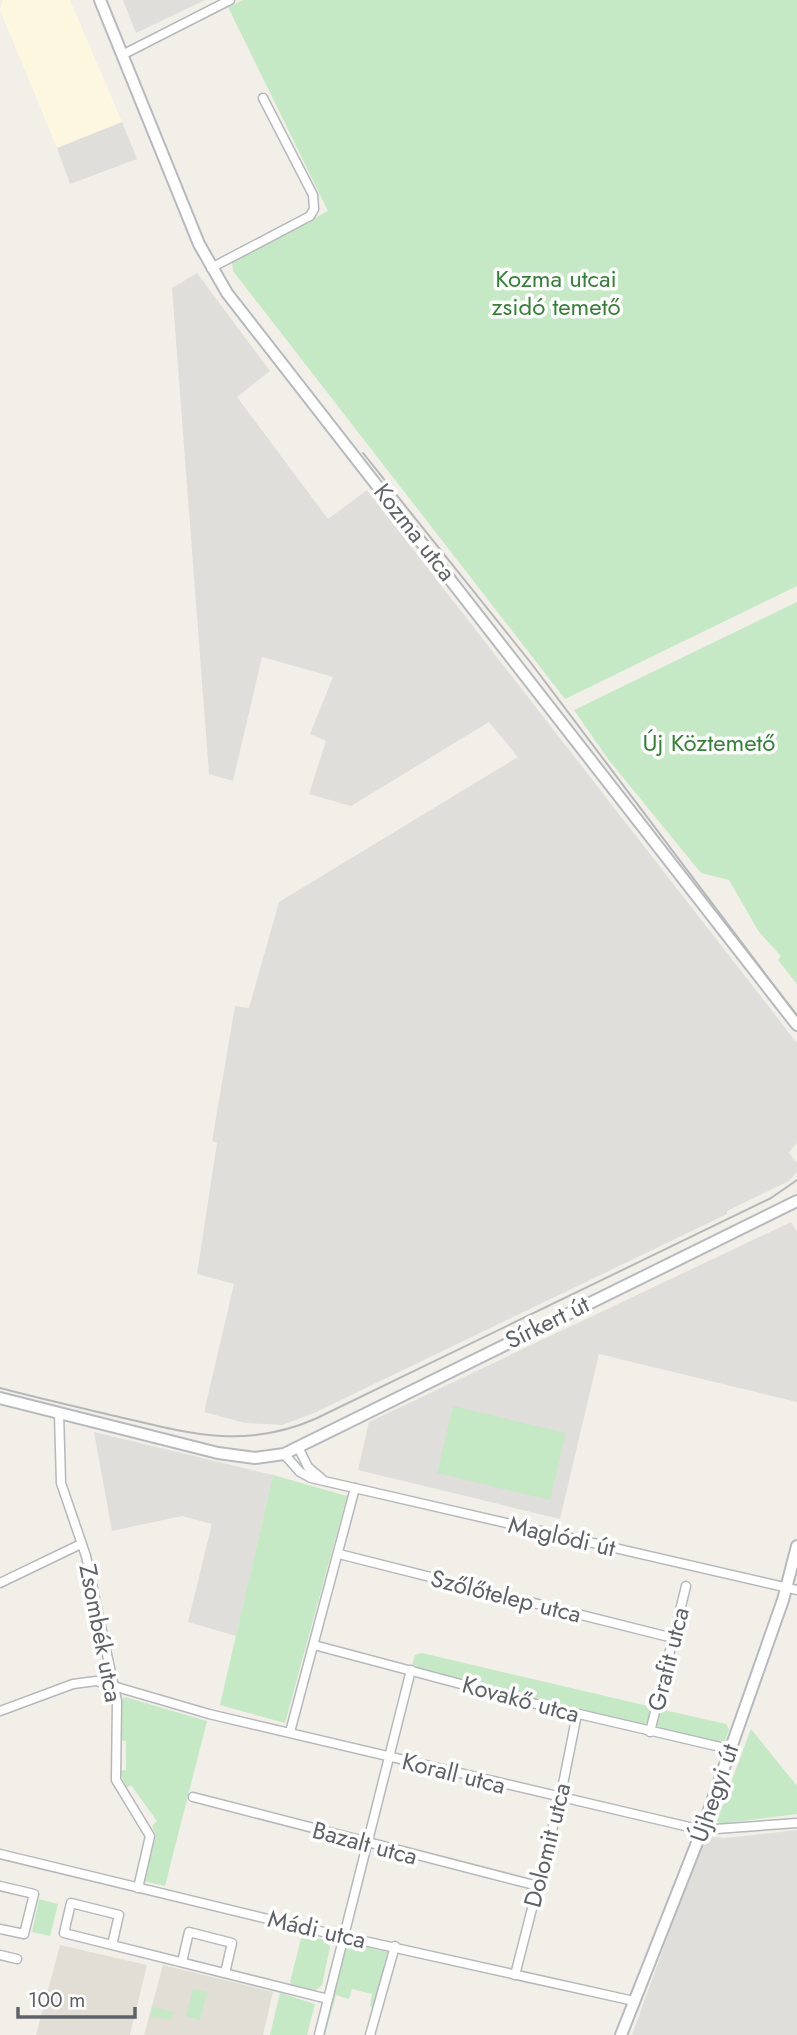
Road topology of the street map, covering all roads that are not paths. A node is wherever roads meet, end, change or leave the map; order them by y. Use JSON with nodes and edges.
{"nodes":[{"id":1,"x":100,"y":0,"type":"edge"},
{"id":2,"x":230,"y":0,"type":"edge"},
{"id":3,"x":122,"y":55,"type":"junction"},
{"id":4,"x":263,"y":98,"type":"dead end"},
{"id":5,"x":211,"y":268,"type":"junction"},
{"id":6,"x":797,"y":1025,"type":"edge"},
{"id":7,"x":797,"y":1201,"type":"edge"},
{"id":8,"x":0,"y":1398,"type":"edge"},
{"id":9,"x":59,"y":1413,"type":"junction"},
{"id":10,"x":299,"y":1449,"type":"junction"},
{"id":11,"x":284,"y":1454,"type":"junction"},
{"id":12,"x":327,"y":1481,"type":"junction"},
{"id":13,"x":355,"y":1488,"type":"junction"},
{"id":14,"x":81,"y":1544,"type":"junction"},
{"id":15,"x":797,"y":1546,"type":"edge"},
{"id":16,"x":339,"y":1554,"type":"junction"},
{"id":17,"x":0,"y":1583,"type":"edge"},
{"id":18,"x":686,"y":1586,"type":"dead end"},
{"id":19,"x":792,"y":1588,"type":"edge"},
{"id":20,"x":673,"y":1638,"type":"junction"},
{"id":21,"x":314,"y":1645,"type":"junction"},
{"id":22,"x":411,"y":1670,"type":"junction"},
{"id":23,"x":114,"y":1688,"type":"junction"},
{"id":24,"x":0,"y":1711,"type":"edge"},
{"id":25,"x":576,"y":1714,"type":"junction"},
{"id":26,"x":290,"y":1732,"type":"junction"},
{"id":27,"x":650,"y":1732,"type":"junction"},
{"id":28,"x":729,"y":1749,"type":"junction"},
{"id":29,"x":388,"y":1756,"type":"junction"},
{"id":30,"x":193,"y":1797,"type":"dead end"},
{"id":31,"x":560,"y":1799,"type":"junction"},
{"id":32,"x":797,"y":1823,"type":"edge"},
{"id":33,"x":702,"y":1830,"type":"junction"},
{"id":34,"x":367,"y":1844,"type":"junction"},
{"id":35,"x":0,"y":1854,"type":"edge"},
{"id":36,"x":0,"y":1886,"type":"edge"},
{"id":37,"x":538,"y":1886,"type":"junction"},
{"id":38,"x":138,"y":1888,"type":"junction"},
{"id":39,"x":0,"y":1929,"type":"edge"},
{"id":40,"x":344,"y":1936,"type":"junction"},
{"id":41,"x":112,"y":1945,"type":"junction"},
{"id":42,"x":395,"y":1946,"type":"junction"},
{"id":43,"x":0,"y":1955,"type":"edge"},
{"id":44,"x":17,"y":1959,"type":"dead end"},
{"id":45,"x":182,"y":1962,"type":"junction"},
{"id":46,"x":225,"y":1973,"type":"junction"},
{"id":47,"x":515,"y":1975,"type":"junction"},
{"id":48,"x":328,"y":1998,"type":"junction"},
{"id":49,"x":634,"y":2001,"type":"junction"},
{"id":50,"x":318,"y":2035,"type":"edge"},
{"id":51,"x":370,"y":2035,"type":"edge"},
{"id":52,"x":621,"y":2035,"type":"edge"}],
"edges":[{"from":1,"to":3,"type":"street","name":"Kozma utca"},
{"from":2,"to":3,"type":"street"},
{"from":3,"to":5,"type":"street","name":"Kozma utca"},
{"from":4,"to":5,"type":"street"},
{"from":5,"to":6,"type":"street","name":"Kozma utca"},
{"from":7,"to":10,"type":"street","name":"Sírkert út"},
{"from":8,"to":9,"type":"street"},
{"from":9,"to":11,"type":"street"},
{"from":9,"to":14,"type":"street","name":"Zsombék utca"},
{"from":10,"to":11,"type":"street"},
{"from":10,"to":12,"type":"street"},
{"from":11,"to":12,"type":"street","name":"Maglódi út"},
{"from":12,"to":13,"type":"street","name":"Maglódi út"},
{"from":13,"to":16,"type":"street"},
{"from":13,"to":19,"type":"street","name":"Maglódi út"},
{"from":14,"to":17,"type":"street"},
{"from":14,"to":23,"type":"street","name":"Zsombék utca"},
{"from":15,"to":19,"type":"street","name":"Újhegyi út"},
{"from":16,"to":20,"type":"street","name":"Szőlőtelep utca"},
{"from":16,"to":21,"type":"street"},
{"from":18,"to":20,"type":"street","name":"Grafit utca"},
{"from":19,"to":28,"type":"street","name":"Újhegyi út"},
{"from":20,"to":27,"type":"street","name":"Grafit utca"},
{"from":21,"to":22,"type":"street","name":"Kovakő utca"},
{"from":21,"to":26,"type":"street"},
{"from":22,"to":25,"type":"street","name":"Kovakő utca"},
{"from":22,"to":29,"type":"street"},
{"from":23,"to":24,"type":"street","name":"Korall utca"},
{"from":23,"to":26,"type":"street","name":"Korall utca"},
{"from":23,"to":38,"type":"street","name":"Zsombék utca"},
{"from":25,"to":27,"type":"street","name":"Kovakő utca"},
{"from":25,"to":31,"type":"street","name":"Dolomit utca"},
{"from":26,"to":29,"type":"street","name":"Korall utca"},
{"from":27,"to":28,"type":"street","name":"Kovakő utca"},
{"from":28,"to":33,"type":"street","name":"Újhegyi út"},
{"from":29,"to":31,"type":"street","name":"Korall utca"},
{"from":29,"to":34,"type":"street"},
{"from":30,"to":34,"type":"street","name":"Bazalt utca"},
{"from":31,"to":33,"type":"street","name":"Korall utca"},
{"from":31,"to":37,"type":"street","name":"Dolomit utca"},
{"from":32,"to":33,"type":"street","name":"Korall utca"},
{"from":33,"to":49,"type":"street","name":"Újhegyi út"},
{"from":34,"to":37,"type":"street","name":"Bazalt utca"},
{"from":34,"to":40,"type":"street"},
{"from":35,"to":38,"type":"street","name":"Mádi utca"},
{"from":36,"to":39,"type":"street"},
{"from":37,"to":47,"type":"street","name":"Dolomit utca"},
{"from":38,"to":40,"type":"street","name":"Mádi utca"},
{"from":40,"to":42,"type":"street","name":"Mádi utca"},
{"from":40,"to":48,"type":"street"},
{"from":41,"to":41,"type":"street"},
{"from":41,"to":45,"type":"street"},
{"from":42,"to":47,"type":"street","name":"Mádi utca"},
{"from":42,"to":51,"type":"street"},
{"from":43,"to":44,"type":"street"},
{"from":45,"to":46,"type":"street"},
{"from":45,"to":46,"type":"street"},
{"from":46,"to":48,"type":"street"},
{"from":47,"to":49,"type":"street","name":"Mádi utca"},
{"from":48,"to":50,"type":"street"},
{"from":49,"to":52,"type":"street","name":"Újhegyi út"}]}
